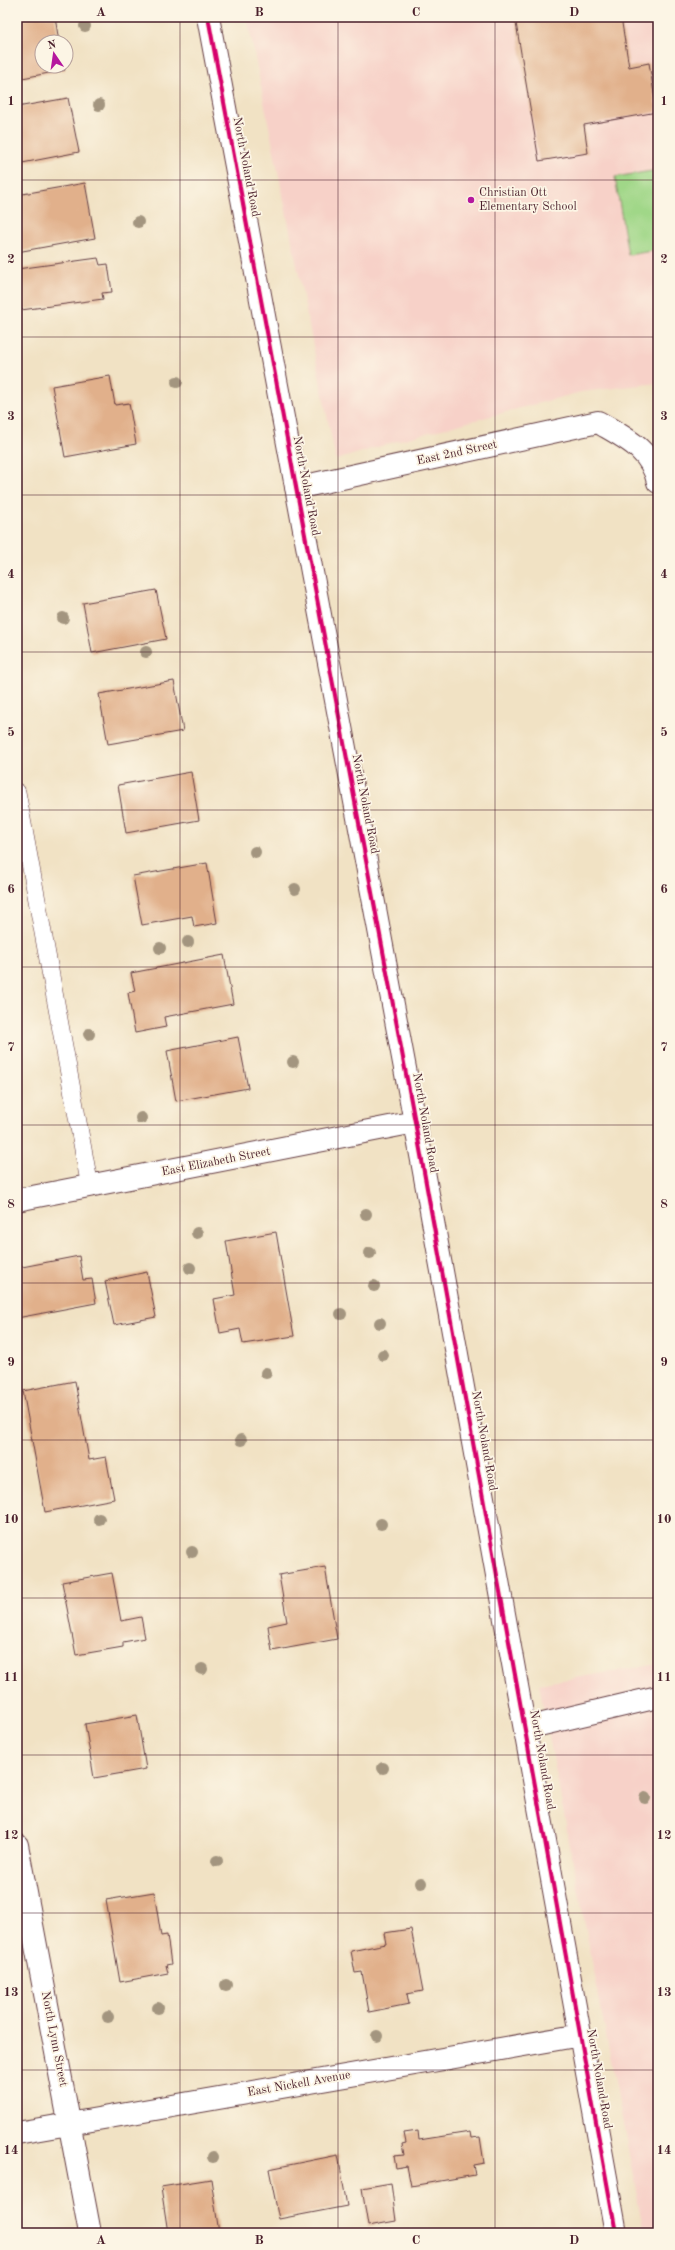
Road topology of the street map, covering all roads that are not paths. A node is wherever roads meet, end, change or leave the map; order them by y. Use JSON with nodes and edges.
{"nodes":[{"id":1,"x":208,"y":17,"type":"edge"},
{"id":2,"x":658,"y":482,"type":"edge"},
{"id":3,"x":296,"y":488,"type":"junction"},
{"id":4,"x":17,"y":792,"type":"edge"},
{"id":5,"x":415,"y":1122,"type":"junction"},
{"id":6,"x":90,"y":1187,"type":"junction"},
{"id":7,"x":17,"y":1200,"type":"edge"},
{"id":8,"x":658,"y":1697,"type":"edge"},
{"id":9,"x":526,"y":1728,"type":"junction"},
{"id":10,"x":17,"y":1845,"type":"edge"},
{"id":11,"x":581,"y":2035,"type":"junction"},
{"id":12,"x":71,"y":2124,"type":"junction"},
{"id":13,"x":17,"y":2133,"type":"edge"},
{"id":14,"x":90,"y":2233,"type":"edge"},
{"id":15,"x":616,"y":2233,"type":"edge"}],
"edges":[{"from":1,"to":3,"type":"street","name":"North Noland Road"},
{"from":2,"to":3,"type":"street","name":"East 2nd Street"},
{"from":3,"to":5,"type":"street","name":"North Noland Road"},
{"from":4,"to":6,"type":"lane"},
{"from":5,"to":6,"type":"street","name":"East Elizabeth Street"},
{"from":5,"to":9,"type":"street","name":"North Noland Road"},
{"from":6,"to":7,"type":"street","name":"East Elizabeth Street"},
{"from":8,"to":9,"type":"street"},
{"from":9,"to":11,"type":"street","name":"North Noland Road"},
{"from":10,"to":12,"type":"street","name":"North Lynn Street"},
{"from":11,"to":12,"type":"street","name":"East Nickell Avenue"},
{"from":11,"to":15,"type":"street","name":"North Noland Road"},
{"from":12,"to":13,"type":"street","name":"East Nickell Avenue"},
{"from":12,"to":14,"type":"street","name":"North Lynn Street"}]}
